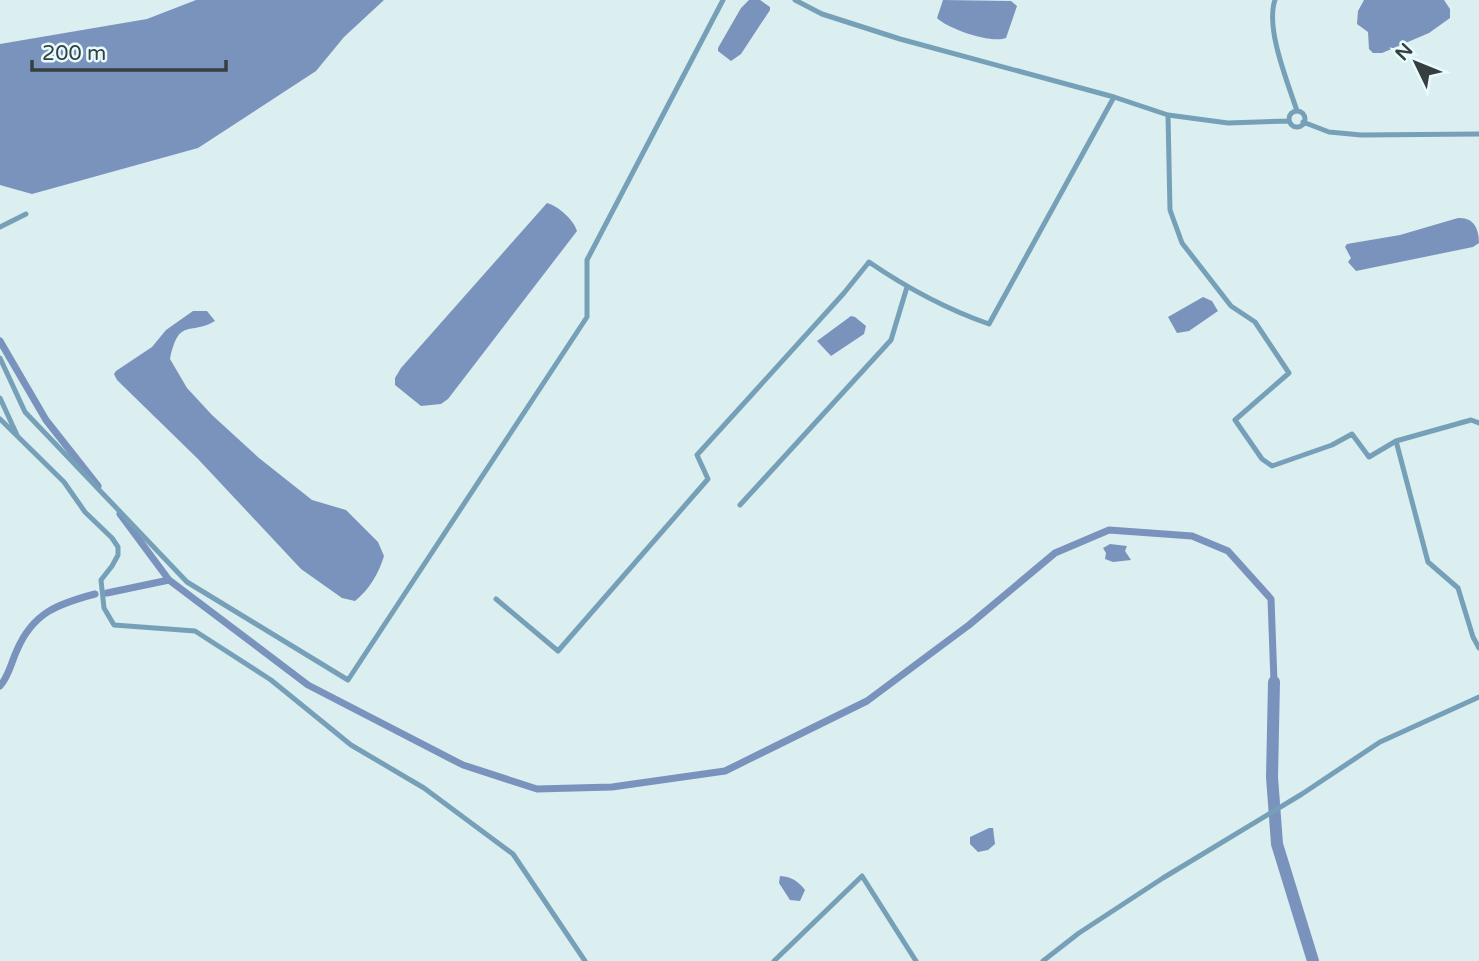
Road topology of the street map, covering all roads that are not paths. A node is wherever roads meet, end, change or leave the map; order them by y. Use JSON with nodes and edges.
{"nodes":[{"id":1,"x":723,"y":0,"type":"edge"},
{"id":2,"x":795,"y":0,"type":"edge"},
{"id":3,"x":1275,"y":0,"type":"edge"},
{"id":4,"x":1114,"y":97,"type":"junction"},
{"id":5,"x":1297,"y":111,"type":"junction"},
{"id":6,"x":1168,"y":115,"type":"junction"},
{"id":7,"x":1289,"y":121,"type":"junction"},
{"id":8,"x":1304,"y":122,"type":"junction"},
{"id":9,"x":1479,"y":134,"type":"edge"},
{"id":10,"x":26,"y":214,"type":"dead end"},
{"id":11,"x":0,"y":227,"type":"edge"},
{"id":12,"x":906,"y":288,"type":"junction"},
{"id":13,"x":0,"y":358,"type":"edge"},
{"id":14,"x":0,"y":398,"type":"edge"},
{"id":15,"x":0,"y":419,"type":"edge"},
{"id":16,"x":1479,"y":423,"type":"edge"},
{"id":17,"x":20,"y":441,"type":"junction"},
{"id":18,"x":1396,"y":441,"type":"junction"},
{"id":19,"x":740,"y":505,"type":"dead end"},
{"id":20,"x":496,"y":599,"type":"dead end"},
{"id":21,"x":1479,"y":648,"type":"edge"},
{"id":22,"x":1479,"y":697,"type":"edge"},
{"id":23,"x":584,"y":961,"type":"edge"},
{"id":24,"x":774,"y":961,"type":"edge"},
{"id":25,"x":916,"y":961,"type":"edge"},
{"id":26,"x":1043,"y":961,"type":"edge"}],
"edges":[{"from":1,"to":13,"type":"street"},
{"from":2,"to":4,"type":"street"},
{"from":3,"to":5,"type":"street"},
{"from":4,"to":6,"type":"street"},
{"from":4,"to":12,"type":"street"},
{"from":5,"to":7,"type":"street"},
{"from":5,"to":8,"type":"street"},
{"from":6,"to":7,"type":"street"},
{"from":6,"to":18,"type":"street"},
{"from":7,"to":8,"type":"street"},
{"from":8,"to":9,"type":"street"},
{"from":10,"to":11,"type":"street"},
{"from":12,"to":19,"type":"street"},
{"from":12,"to":20,"type":"street"},
{"from":14,"to":17,"type":"street"},
{"from":15,"to":17,"type":"street"},
{"from":16,"to":18,"type":"street"},
{"from":17,"to":23,"type":"street"},
{"from":18,"to":21,"type":"street"},
{"from":22,"to":26,"type":"street"},
{"from":24,"to":25,"type":"street"}]}
